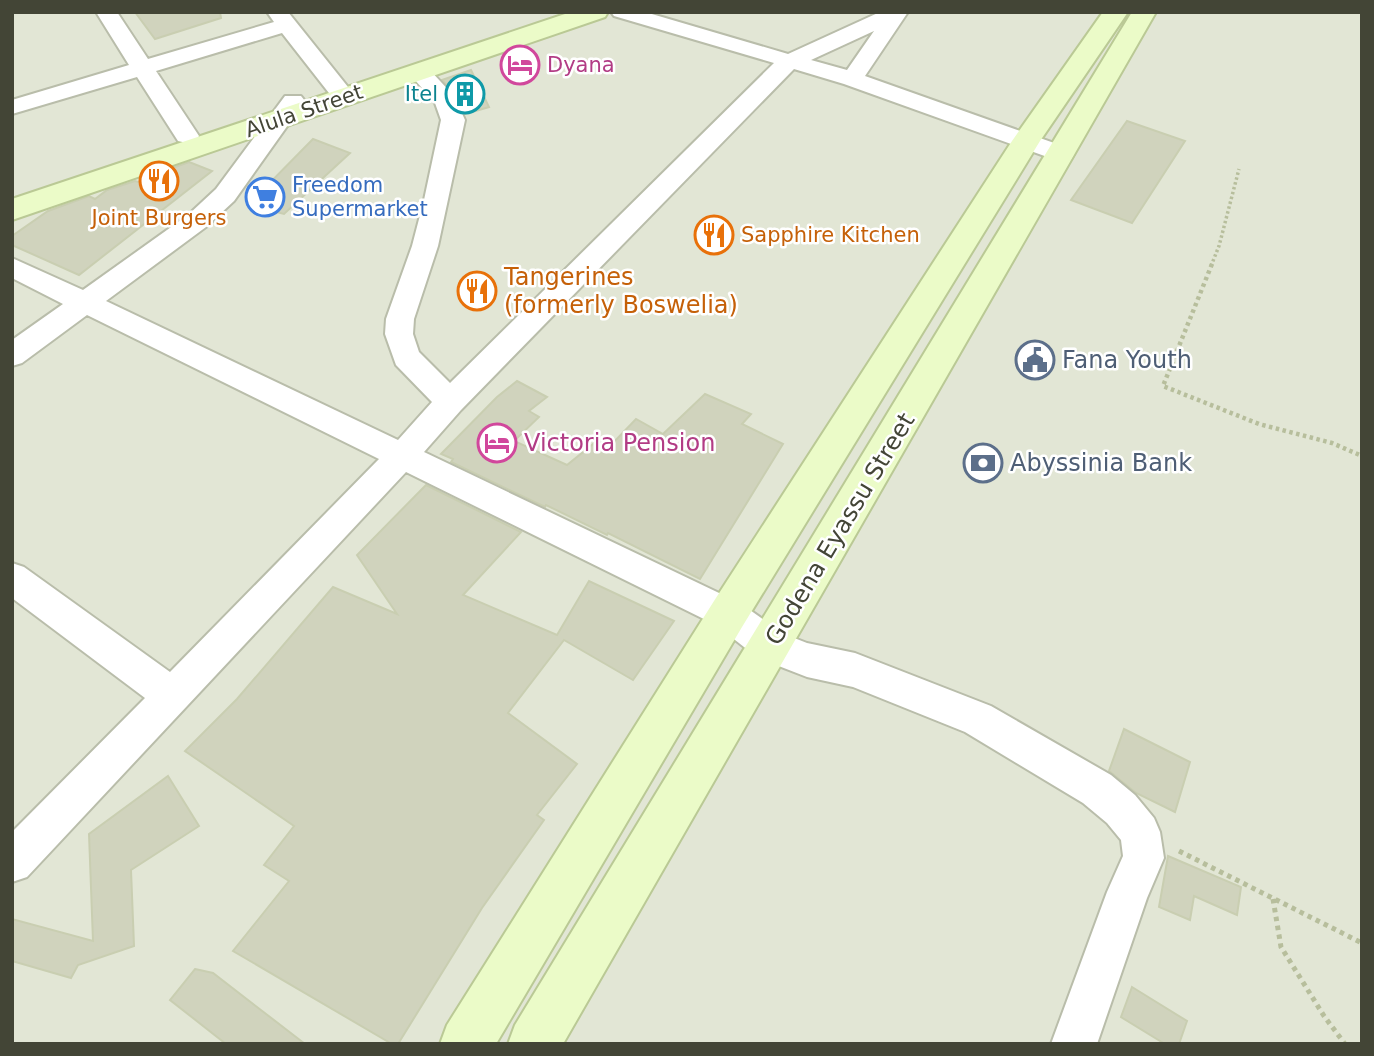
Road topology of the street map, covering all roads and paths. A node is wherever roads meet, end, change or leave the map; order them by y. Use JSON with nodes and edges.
{"nodes":[{"id":1,"x":106,"y":12,"type":"edge"},
{"id":2,"x":555,"y":12,"type":"edge"},
{"id":3,"x":596,"y":12,"type":"edge"},
{"id":4,"x":621,"y":12,"type":"edge"},
{"id":5,"x":1116,"y":12,"type":"edge"},
{"id":6,"x":1144,"y":12,"type":"edge"},
{"id":7,"x":898,"y":13,"type":"edge"},
{"id":8,"x":282,"y":19,"type":"edge"},
{"id":9,"x":788,"y":62,"type":"junction"},
{"id":10,"x":143,"y":67,"type":"junction"},
{"id":11,"x":419,"y":72,"type":"junction"},
{"id":12,"x":852,"y":79,"type":"junction"},
{"id":13,"x":340,"y":91,"type":"junction"},
{"id":14,"x":12,"y":107,"type":"edge"},
{"id":15,"x":287,"y":110,"type":"junction"},
{"id":16,"x":187,"y":136,"type":"junction"},
{"id":17,"x":1026,"y":141,"type":"junction"},
{"id":18,"x":1062,"y":154,"type":"junction"},
{"id":19,"x":1239,"y":169,"type":"dead end"},
{"id":20,"x":12,"y":195,"type":"edge"},
{"id":21,"x":12,"y":210,"type":"edge"},
{"id":22,"x":12,"y":267,"type":"edge"},
{"id":23,"x":84,"y":302,"type":"junction"},
{"id":24,"x":12,"y":355,"type":"edge"},
{"id":25,"x":450,"y":402,"type":"junction"},
{"id":26,"x":1362,"y":456,"type":"edge"},
{"id":27,"x":401,"y":457,"type":"junction"},
{"id":28,"x":12,"y":578,"type":"edge"},
{"id":29,"x":728,"y":614,"type":"junction"},
{"id":30,"x":771,"y":646,"type":"junction"},
{"id":31,"x":172,"y":696,"type":"junction"},
{"id":32,"x":1140,"y":832,"type":"junction"},
{"id":33,"x":12,"y":862,"type":"edge"},
{"id":34,"x":1273,"y":899,"type":"junction"},
{"id":35,"x":1362,"y":943,"type":"edge"},
{"id":36,"x":466,"y":1044,"type":"edge"},
{"id":37,"x":534,"y":1044,"type":"edge"},
{"id":38,"x":1074,"y":1044,"type":"edge"},
{"id":39,"x":1345,"y":1044,"type":"edge"}],
"edges":[{"from":1,"to":10,"type":"street"},
{"from":2,"to":13,"type":"street","name":"Alula Street"},
{"from":3,"to":11,"type":"street","name":"Alula Street"},
{"from":4,"to":9,"type":"street"},
{"from":5,"to":17,"type":"street"},
{"from":6,"to":18,"type":"street","name":"Godena Eyassu Street"},
{"from":7,"to":9,"type":"street"},
{"from":7,"to":12,"type":"street"},
{"from":8,"to":10,"type":"street"},
{"from":8,"to":13,"type":"street"},
{"from":9,"to":12,"type":"street"},
{"from":9,"to":25,"type":"street"},
{"from":10,"to":14,"type":"street"},
{"from":10,"to":16,"type":"street"},
{"from":11,"to":13,"type":"street","name":"Alula Street"},
{"from":11,"to":25,"type":"street"},
{"from":12,"to":17,"type":"street"},
{"from":13,"to":15,"type":"street","name":"Alula Street"},
{"from":15,"to":16,"type":"street","name":"Alula Street"},
{"from":15,"to":21,"type":"street","name":"Alula Street"},
{"from":15,"to":23,"type":"street"},
{"from":16,"to":20,"type":"street","name":"Alula Street"},
{"from":17,"to":18,"type":"street"},
{"from":17,"to":29,"type":"street"},
{"from":18,"to":30,"type":"street","name":"Godena Eyassu Street"},
{"from":19,"to":26,"type":"path"},
{"from":22,"to":23,"type":"street"},
{"from":23,"to":24,"type":"street"},
{"from":23,"to":27,"type":"street"},
{"from":25,"to":27,"type":"street"},
{"from":27,"to":29,"type":"street"},
{"from":27,"to":31,"type":"street"},
{"from":28,"to":31,"type":"street"},
{"from":29,"to":30,"type":"street"},
{"from":29,"to":36,"type":"street"},
{"from":30,"to":32,"type":"street"},
{"from":30,"to":37,"type":"street","name":"Godena Eyassu Street"},
{"from":31,"to":33,"type":"street"},
{"from":32,"to":34,"type":"path"},
{"from":32,"to":38,"type":"street"},
{"from":34,"to":35,"type":"path"},
{"from":34,"to":39,"type":"path"}]}
